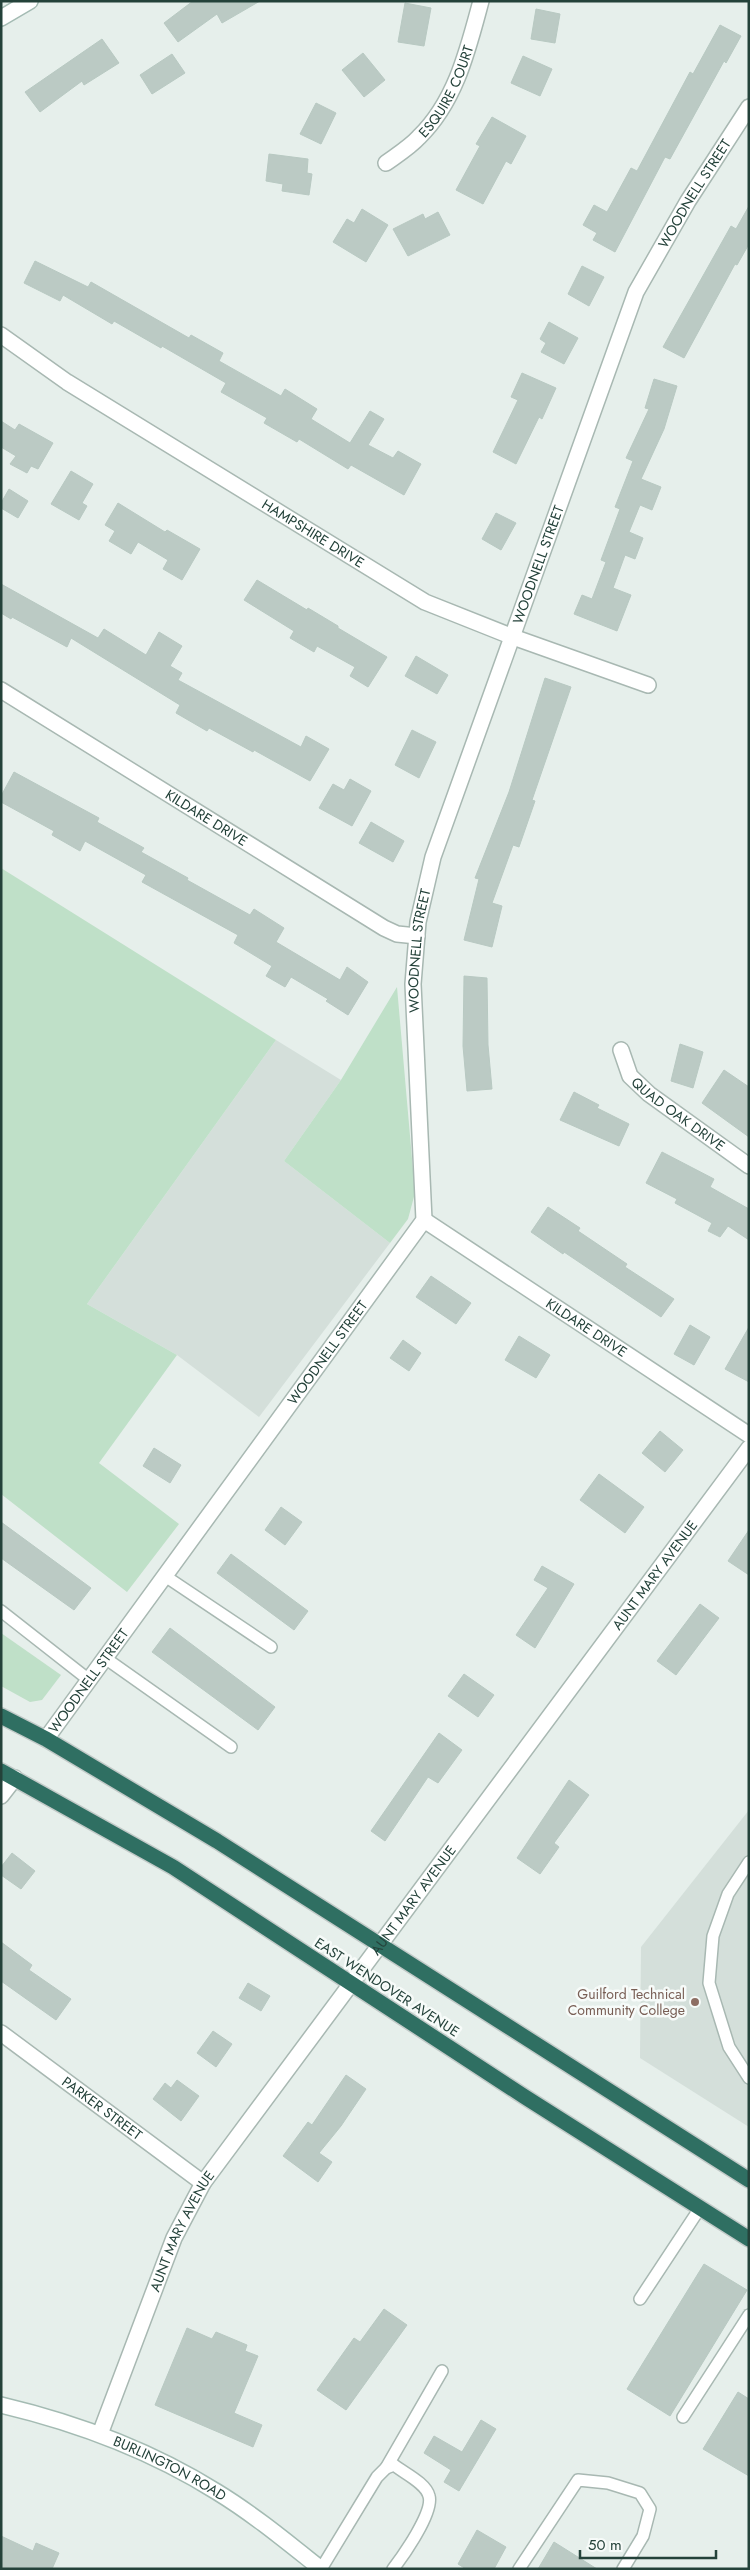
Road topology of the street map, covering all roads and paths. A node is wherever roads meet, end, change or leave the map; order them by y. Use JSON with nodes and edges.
{"nodes":[{"id":1,"x":30,"y":1,"type":"edge"},
{"id":2,"x":481,"y":1,"type":"edge"},
{"id":3,"x":1,"y":18,"type":"edge"},
{"id":4,"x":749,"y":106,"type":"edge"},
{"id":5,"x":386,"y":163,"type":"dead end"},
{"id":6,"x":1,"y":335,"type":"edge"},
{"id":7,"x":513,"y":637,"type":"junction"},
{"id":8,"x":648,"y":685,"type":"dead end"},
{"id":9,"x":1,"y":690,"type":"edge"},
{"id":10,"x":417,"y":936,"type":"junction"},
{"id":11,"x":621,"y":1050,"type":"dead end"},
{"id":12,"x":749,"y":1166,"type":"edge"},
{"id":13,"x":424,"y":1220,"type":"junction"},
{"id":14,"x":749,"y":1435,"type":"edge"},
{"id":15,"x":749,"y":1448,"type":"edge"},
{"id":16,"x":165,"y":1576,"type":"junction"},
{"id":17,"x":1,"y":1611,"type":"edge"},
{"id":18,"x":271,"y":1648,"type":"dead end"},
{"id":19,"x":105,"y":1658,"type":"junction"},
{"id":20,"x":89,"y":1680,"type":"junction"},
{"id":21,"x":1,"y":1716,"type":"edge"},
{"id":22,"x":46,"y":1739,"type":"junction"},
{"id":23,"x":231,"y":1747,"type":"dead end"},
{"id":24,"x":8,"y":1775,"type":"edge"},
{"id":25,"x":1,"y":1796,"type":"edge"},
{"id":26,"x":749,"y":1862,"type":"edge"},
{"id":27,"x":380,"y":1944,"type":"junction"},
{"id":28,"x":351,"y":1983,"type":"junction"},
{"id":29,"x":1,"y":2033,"type":"edge"},
{"id":30,"x":749,"y":2078,"type":"edge"},
{"id":31,"x":749,"y":2180,"type":"edge"},
{"id":32,"x":203,"y":2183,"type":"junction"},
{"id":33,"x":700,"y":2208,"type":"junction"},
{"id":34,"x":749,"y":2239,"type":"edge"},
{"id":35,"x":640,"y":2299,"type":"dead end"},
{"id":36,"x":749,"y":2315,"type":"edge"},
{"id":37,"x":442,"y":2371,"type":"dead end"},
{"id":38,"x":2,"y":2407,"type":"edge"},
{"id":39,"x":683,"y":2417,"type":"dead end"},
{"id":40,"x":100,"y":2434,"type":"junction"},
{"id":41,"x":386,"y":2468,"type":"junction"},
{"id":42,"x":321,"y":2569,"type":"edge"},
{"id":43,"x":393,"y":2569,"type":"edge"},
{"id":44,"x":519,"y":2569,"type":"edge"},
{"id":45,"x":623,"y":2569,"type":"edge"}],
"edges":[{"from":1,"to":3,"type":"street"},
{"from":2,"to":5,"type":"street","name":"ESQUIRE COURT"},
{"from":4,"to":7,"type":"street","name":"WOODNELL STREET"},
{"from":6,"to":7,"type":"street","name":"HAMPSHIRE DRIVE"},
{"from":7,"to":8,"type":"street","name":"HAMPSHIRE DRIVE"},
{"from":7,"to":10,"type":"street","name":"WOODNELL STREET"},
{"from":9,"to":10,"type":"street","name":"KILDARE DRIVE"},
{"from":10,"to":13,"type":"street","name":"WOODNELL STREET"},
{"from":11,"to":12,"type":"street","name":"QUAD OAK DRIVE"},
{"from":13,"to":14,"type":"street","name":"KILDARE DRIVE"},
{"from":13,"to":16,"type":"street","name":"WOODNELL STREET"},
{"from":15,"to":27,"type":"street","name":"AUNT MARY AVENUE"},
{"from":16,"to":18,"type":"lane"},
{"from":16,"to":19,"type":"street","name":"WOODNELL STREET"},
{"from":17,"to":20,"type":"lane"},
{"from":19,"to":20,"type":"street","name":"WOODNELL STREET"},
{"from":19,"to":23,"type":"lane"},
{"from":20,"to":22,"type":"street","name":"WOODNELL STREET"},
{"from":21,"to":22,"type":"highway"},
{"from":22,"to":27,"type":"highway"},
{"from":24,"to":25,"type":"street"},
{"from":24,"to":28,"type":"highway","name":"EAST WENDOVER AVENUE"},
{"from":26,"to":30,"type":"lane"},
{"from":27,"to":28,"type":"street","name":"AUNT MARY AVENUE"},
{"from":27,"to":31,"type":"highway"},
{"from":28,"to":32,"type":"street","name":"AUNT MARY AVENUE"},
{"from":28,"to":33,"type":"highway","name":"EAST WENDOVER AVENUE"},
{"from":29,"to":32,"type":"street","name":"PARKER STREET"},
{"from":32,"to":40,"type":"street","name":"AUNT MARY AVENUE"},
{"from":33,"to":34,"type":"highway","name":"EAST WENDOVER AVENUE"},
{"from":33,"to":35,"type":"lane"},
{"from":36,"to":39,"type":"lane"},
{"from":37,"to":41,"type":"lane"},
{"from":38,"to":40,"type":"street","name":"BURLINGTON ROAD"},
{"from":40,"to":42,"type":"street","name":"BURLINGTON ROAD"},
{"from":41,"to":42,"type":"lane"},
{"from":41,"to":43,"type":"lane"},
{"from":44,"to":45,"type":"lane"}]}
